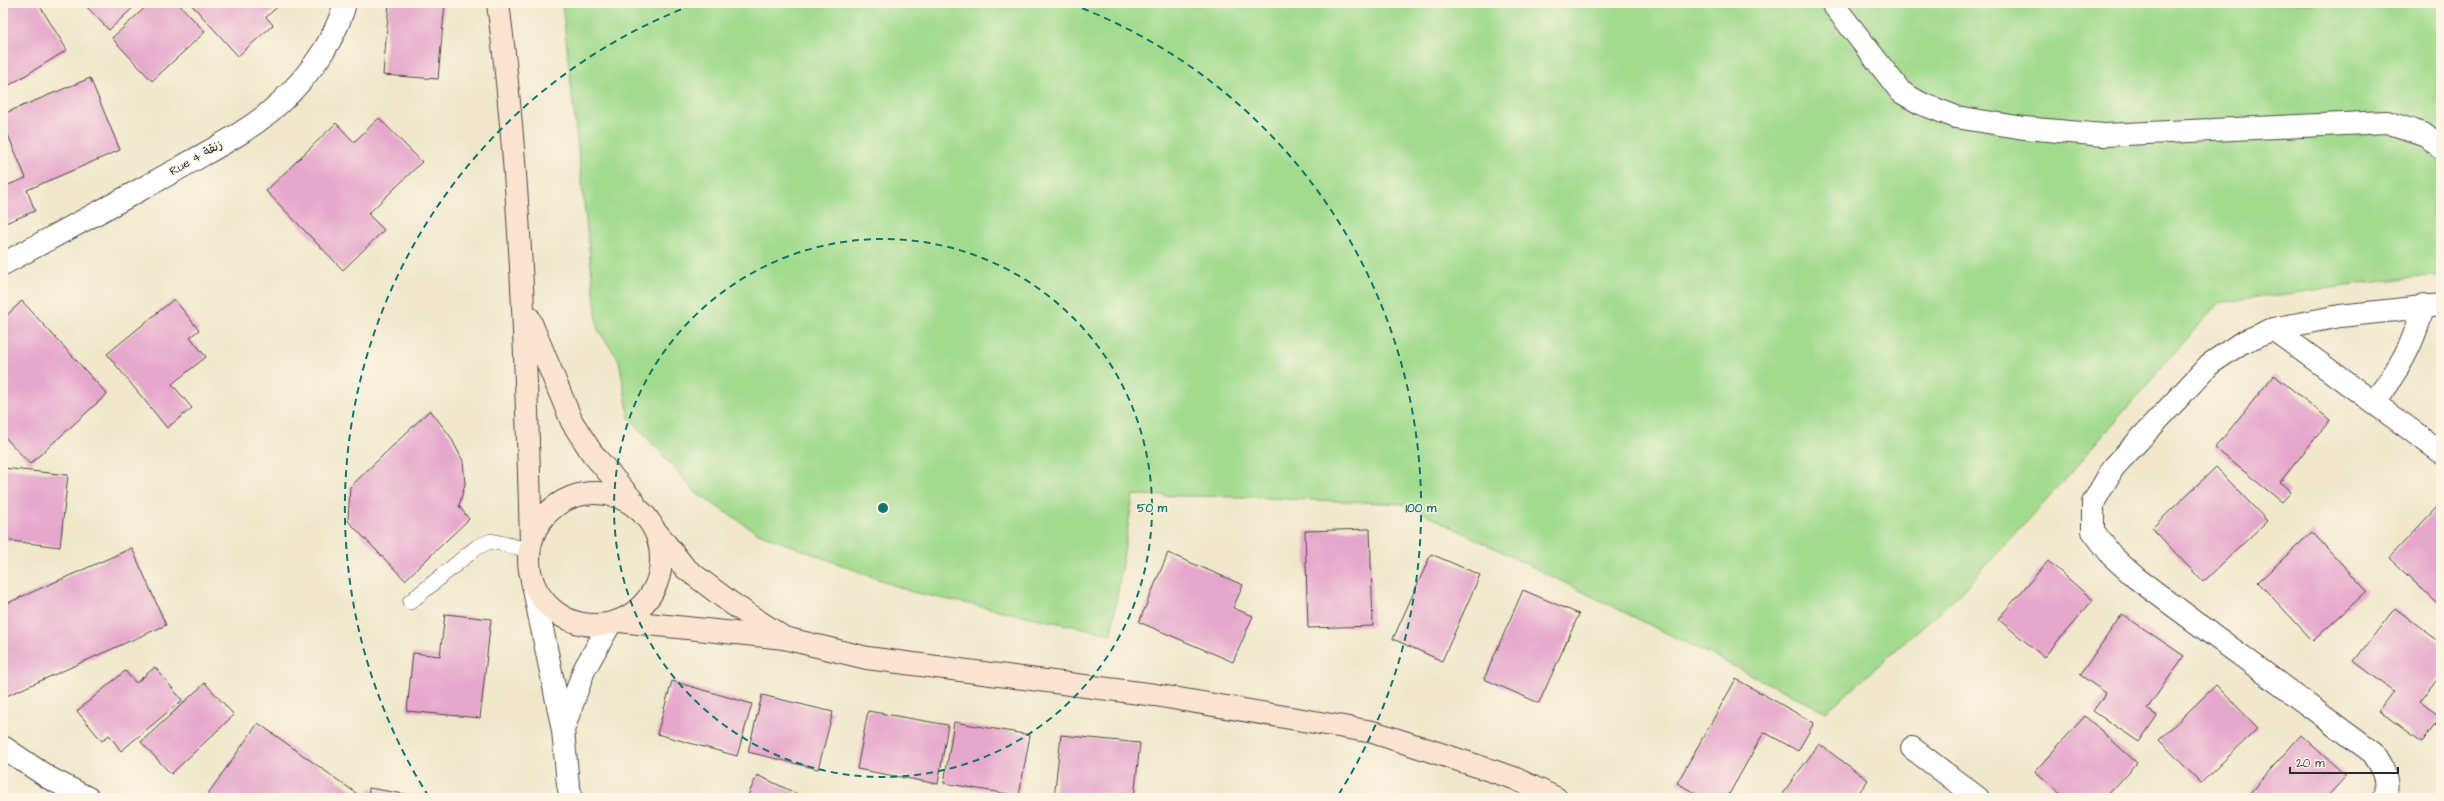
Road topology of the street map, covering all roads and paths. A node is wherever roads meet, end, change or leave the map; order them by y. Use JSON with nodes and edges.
{"nodes":[{"id":1,"x":345,"y":3,"type":"edge"},
{"id":2,"x":498,"y":3,"type":"edge"},
{"id":3,"x":1832,"y":3,"type":"edge"},
{"id":4,"x":2441,"y":148,"type":"edge"},
{"id":5,"x":3,"y":264,"type":"edge"},
{"id":6,"x":2432,"y":305,"type":"edge"},
{"id":7,"x":524,"y":306,"type":"junction"},
{"id":8,"x":2273,"y":329,"type":"junction"},
{"id":9,"x":2374,"y":402,"type":"junction"},
{"id":10,"x":2441,"y":452,"type":"edge"},
{"id":11,"x":643,"y":513,"type":"junction"},
{"id":12,"x":656,"y":531,"type":"junction"},
{"id":13,"x":530,"y":546,"type":"junction"},
{"id":14,"x":532,"y":580,"type":"junction"},
{"id":15,"x":410,"y":602,"type":"dead end"},
{"id":16,"x":614,"y":623,"type":"junction"},
{"id":17,"x":784,"y":638,"type":"junction"},
{"id":18,"x":563,"y":730,"type":"junction"},
{"id":19,"x":3,"y":747,"type":"edge"},
{"id":20,"x":1912,"y":748,"type":"dead end"},
{"id":21,"x":88,"y":798,"type":"edge"},
{"id":22,"x":572,"y":798,"type":"edge"},
{"id":23,"x":1556,"y":798,"type":"edge"},
{"id":24,"x":1978,"y":798,"type":"edge"},
{"id":25,"x":2385,"y":798,"type":"edge"}],
"edges":[{"from":1,"to":5,"type":"street","name":"Rue 4 زنقة"},
{"from":2,"to":7,"type":"main road"},
{"from":3,"to":4,"type":"street"},
{"from":6,"to":8,"type":"street"},
{"from":6,"to":9,"type":"street"},
{"from":7,"to":11,"type":"main road"},
{"from":7,"to":13,"type":"main road"},
{"from":8,"to":9,"type":"street"},
{"from":8,"to":25,"type":"street"},
{"from":9,"to":10,"type":"street"},
{"from":11,"to":12,"type":"main road"},
{"from":11,"to":13,"type":"main road"},
{"from":12,"to":16,"type":"main road"},
{"from":12,"to":17,"type":"main road"},
{"from":13,"to":14,"type":"main road"},
{"from":13,"to":15,"type":"lane"},
{"from":14,"to":16,"type":"main road"},
{"from":14,"to":18,"type":"street"},
{"from":16,"to":17,"type":"main road"},
{"from":16,"to":18,"type":"street"},
{"from":17,"to":23,"type":"main road"},
{"from":18,"to":22,"type":"street"},
{"from":19,"to":21,"type":"street"},
{"from":20,"to":24,"type":"street"}]}
